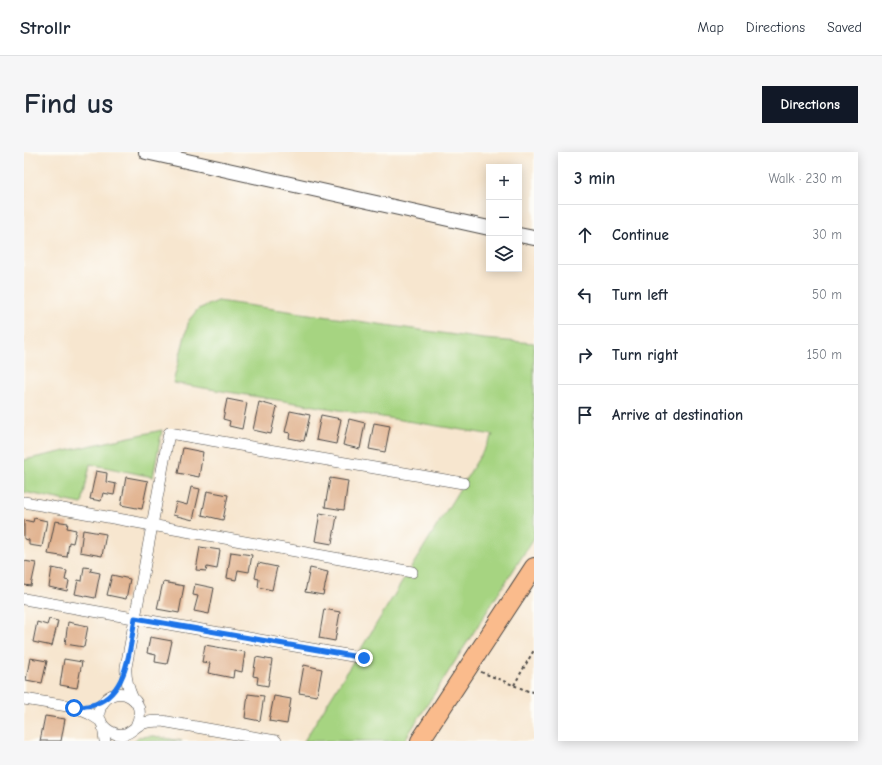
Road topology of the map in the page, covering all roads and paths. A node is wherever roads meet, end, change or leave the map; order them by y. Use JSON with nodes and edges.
{"nodes":[{"id":1,"x":146,"y":152,"type":"edge"},
{"id":2,"x":486,"y":227,"type":"edge"},
{"id":3,"x":522,"y":236,"type":"edge"},
{"id":4,"x":534,"y":238,"type":"edge"},
{"id":5,"x":463,"y":483,"type":"dead end"},
{"id":6,"x":24,"y":502,"type":"edge"},
{"id":7,"x":152,"y":525,"type":"junction"},
{"id":8,"x":534,"y":567,"type":"edge"},
{"id":9,"x":412,"y":572,"type":"dead end"},
{"id":10,"x":24,"y":599,"type":"edge"},
{"id":11,"x":135,"y":618,"type":"junction"},
{"id":12,"x":534,"y":650,"type":"edge"},
{"id":13,"x":364,"y":658,"type":"dead end"},
{"id":14,"x":126,"y":667,"type":"junction"},
{"id":15,"x":469,"y":667,"type":"junction"},
{"id":16,"x":514,"y":685,"type":"junction"},
{"id":17,"x":534,"y":692,"type":"edge"},
{"id":18,"x":24,"y":698,"type":"edge"},
{"id":19,"x":108,"y":698,"type":"junction"},
{"id":20,"x":136,"y":703,"type":"junction"},
{"id":21,"x":74,"y":708,"type":"junction"},
{"id":22,"x":162,"y":721,"type":"junction"},
{"id":23,"x":102,"y":723,"type":"junction"},
{"id":24,"x":136,"y":726,"type":"junction"},
{"id":25,"x":121,"y":737,"type":"edge"},
{"id":26,"x":105,"y":741,"type":"edge"},
{"id":27,"x":276,"y":741,"type":"edge"},
{"id":28,"x":420,"y":741,"type":"edge"}],
"edges":[{"from":1,"to":2,"type":"street"},
{"from":3,"to":4,"type":"street"},
{"from":5,"to":7,"type":"street"},
{"from":6,"to":7,"type":"street"},
{"from":7,"to":9,"type":"street"},
{"from":7,"to":11,"type":"street"},
{"from":8,"to":15,"type":"main road"},
{"from":10,"to":11,"type":"street"},
{"from":11,"to":13,"type":"street"},
{"from":11,"to":14,"type":"street"},
{"from":12,"to":16,"type":"path"},
{"from":14,"to":19,"type":"street"},
{"from":14,"to":20,"type":"street"},
{"from":15,"to":16,"type":"path"},
{"from":15,"to":28,"type":"main road"},
{"from":16,"to":17,"type":"path"},
{"from":18,"to":21,"type":"street"},
{"from":19,"to":20,"type":"street"},
{"from":19,"to":21,"type":"street"},
{"from":19,"to":23,"type":"street"},
{"from":20,"to":22,"type":"street"},
{"from":20,"to":24,"type":"street"},
{"from":21,"to":23,"type":"street"},
{"from":22,"to":24,"type":"street"},
{"from":22,"to":27,"type":"street"},
{"from":23,"to":25,"type":"street"},
{"from":23,"to":26,"type":"street"},
{"from":24,"to":25,"type":"street"}]}
